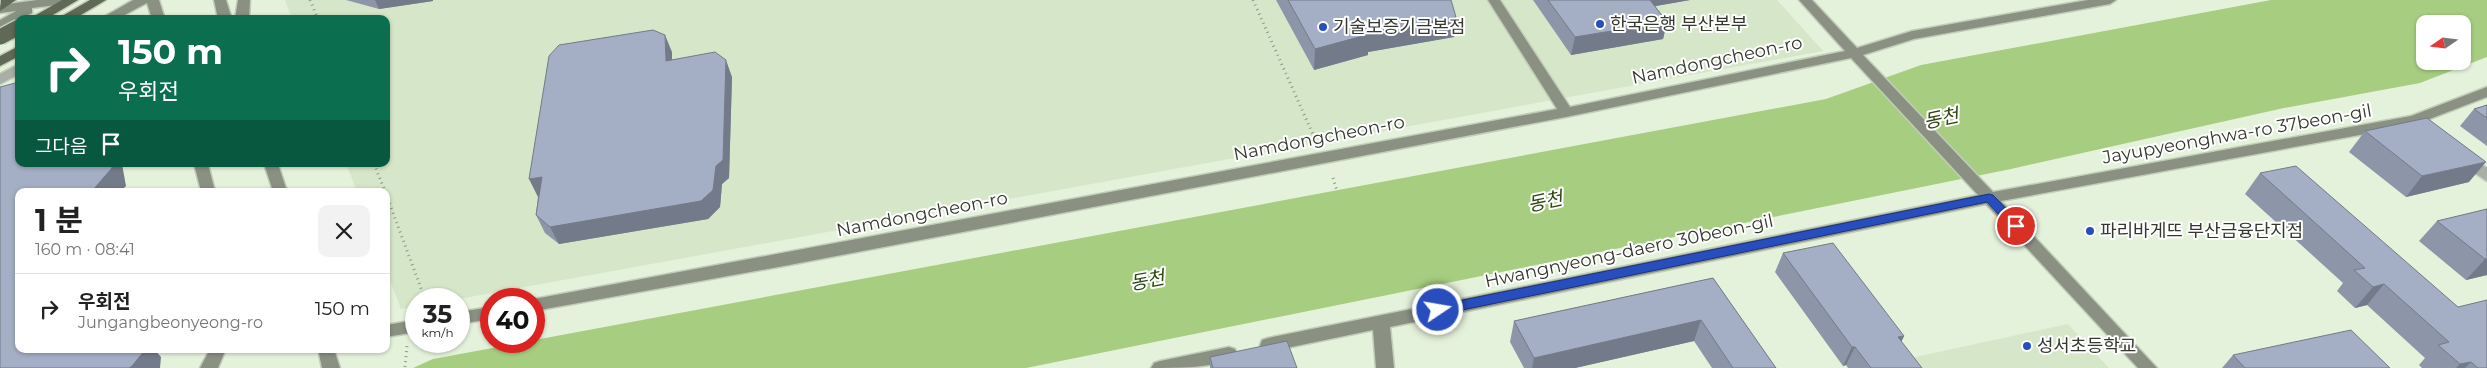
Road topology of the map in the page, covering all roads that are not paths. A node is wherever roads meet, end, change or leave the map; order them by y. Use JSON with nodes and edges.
{"nodes":[{"id":1,"x":10,"y":0,"type":"edge"},
{"id":2,"x":66,"y":0,"type":"edge"},
{"id":3,"x":72,"y":0,"type":"edge"},
{"id":4,"x":80,"y":0,"type":"edge"},
{"id":5,"x":100,"y":0,"type":"edge"},
{"id":6,"x":143,"y":0,"type":"edge"},
{"id":7,"x":153,"y":0,"type":"edge"},
{"id":8,"x":220,"y":0,"type":"edge"},
{"id":9,"x":244,"y":0,"type":"edge"},
{"id":10,"x":1494,"y":0,"type":"edge"},
{"id":11,"x":1805,"y":0,"type":"edge"},
{"id":12,"x":2110,"y":0,"type":"edge"},
{"id":13,"x":0,"y":8,"type":"edge"},
{"id":14,"x":38,"y":8,"type":"edge"},
{"id":15,"x":22,"y":15,"type":"edge"},
{"id":16,"x":28,"y":15,"type":"edge"},
{"id":17,"x":65,"y":15,"type":"edge"},
{"id":18,"x":69,"y":15,"type":"edge"},
{"id":19,"x":114,"y":15,"type":"edge"},
{"id":20,"x":159,"y":15,"type":"edge"},
{"id":21,"x":224,"y":15,"type":"edge"},
{"id":22,"x":242,"y":15,"type":"edge"},
{"id":23,"x":15,"y":18,"type":"edge"},
{"id":24,"x":0,"y":25,"type":"edge"},
{"id":25,"x":15,"y":25,"type":"edge"},
{"id":26,"x":15,"y":29,"type":"edge"},
{"id":27,"x":0,"y":37,"type":"edge"},
{"id":28,"x":0,"y":41,"type":"edge"},
{"id":29,"x":15,"y":43,"type":"edge"},
{"id":30,"x":0,"y":50,"type":"edge"},
{"id":31,"x":15,"y":53,"type":"edge"},
{"id":32,"x":1854,"y":53,"type":"junction"},
{"id":33,"x":0,"y":62,"type":"edge"},
{"id":34,"x":15,"y":71,"type":"edge"},
{"id":35,"x":0,"y":80,"type":"edge"},
{"id":36,"x":2487,"y":92,"type":"edge"},
{"id":37,"x":1566,"y":112,"type":"junction"},
{"id":38,"x":2414,"y":120,"type":"junction"},
{"id":39,"x":2428,"y":132,"type":"edge"},
{"id":40,"x":2450,"y":148,"type":"edge"},
{"id":41,"x":202,"y":167,"type":"edge"},
{"id":42,"x":272,"y":167,"type":"edge"},
{"id":43,"x":2487,"y":176,"type":"edge"},
{"id":44,"x":207,"y":188,"type":"edge"},
{"id":45,"x":279,"y":188,"type":"edge"},
{"id":46,"x":1989,"y":198,"type":"junction"},
{"id":47,"x":545,"y":303,"type":"edge"},
{"id":48,"x":1381,"y":322,"type":"junction"},
{"id":49,"x":405,"y":328,"type":"edge"},
{"id":50,"x":390,"y":330,"type":"edge"},
{"id":51,"x":216,"y":353,"type":"edge"},
{"id":52,"x":327,"y":353,"type":"edge"},
{"id":53,"x":209,"y":368,"type":"edge"},
{"id":54,"x":331,"y":368,"type":"edge"},
{"id":55,"x":1160,"y":368,"type":"edge"},
{"id":56,"x":1385,"y":368,"type":"edge"},
{"id":57,"x":2148,"y":368,"type":"edge"}],
"edges":[{"from":1,"to":13,"type":"highway"},
{"from":2,"to":14,"type":"main road"},
{"from":3,"to":14,"type":"highway"},
{"from":4,"to":17,"type":"highway"},
{"from":5,"to":18,"type":"highway"},
{"from":6,"to":19,"type":"main road"},
{"from":7,"to":20,"type":"main road"},
{"from":8,"to":21,"type":"main road"},
{"from":9,"to":22,"type":"main road"},
{"from":10,"to":37,"type":"main road"},
{"from":11,"to":32,"type":"main road"},
{"from":12,"to":32,"type":"main road","name":"Namdongcheon-ro"},
{"from":13,"to":14,"type":"main road"},
{"from":14,"to":15,"type":"main road"},
{"from":14,"to":16,"type":"main road"},
{"from":23,"to":24,"type":"main road"},
{"from":25,"to":28,"type":"main road"},
{"from":26,"to":27,"type":"highway","bridge":true},
{"from":29,"to":30,"type":"highway"},
{"from":31,"to":33,"type":"highway"},
{"from":32,"to":37,"type":"main road","name":"Namdongcheon-ro"},
{"from":32,"to":46,"type":"main road"},
{"from":34,"to":35,"type":"street"},
{"from":36,"to":38,"type":"main road","name":"Jayupyeonghwa-ro 37beon-gil"},
{"from":37,"to":47,"type":"main road","name":"Namdongcheon-ro"},
{"from":38,"to":39,"type":"street"},
{"from":38,"to":46,"type":"main road","name":"Jayupyeonghwa-ro 37beon-gil"},
{"from":40,"to":43,"type":"street"},
{"from":41,"to":44,"type":"main road"},
{"from":42,"to":45,"type":"main road"},
{"from":46,"to":48,"type":"main road","name":"Hwangnyeong-daero 30beon-gil"},
{"from":46,"to":57,"type":"main road"},
{"from":48,"to":55,"type":"main road","name":"Hwangnyeong-daero 30beon-gil"},
{"from":48,"to":56,"type":"main road"},
{"from":49,"to":50,"type":"main road"},
{"from":51,"to":53,"type":"main road"},
{"from":52,"to":54,"type":"main road"}]}
